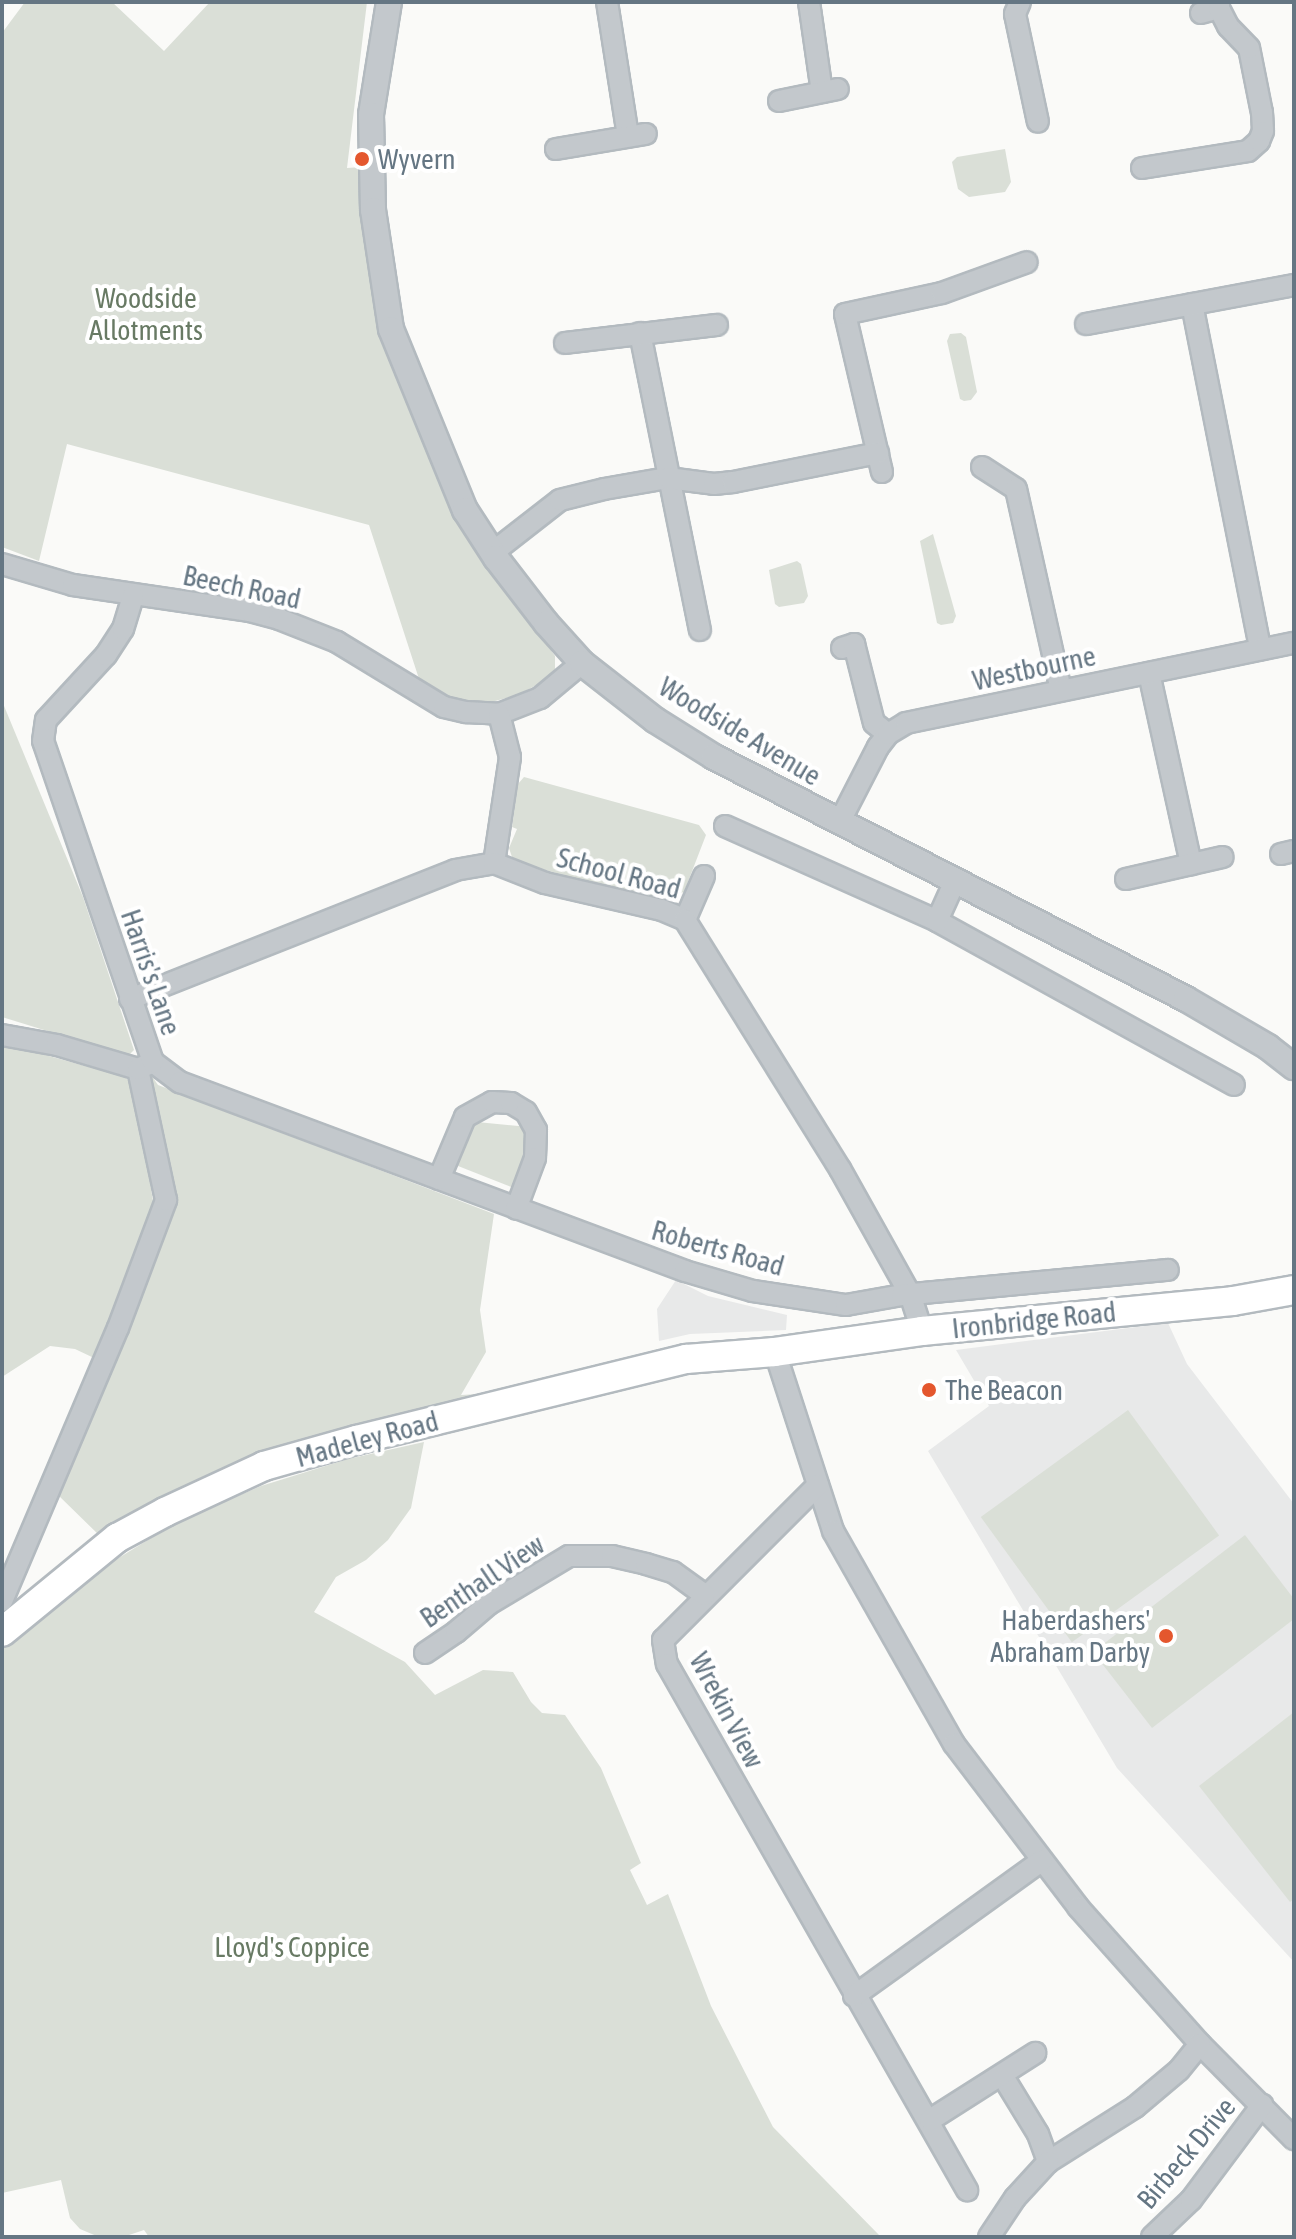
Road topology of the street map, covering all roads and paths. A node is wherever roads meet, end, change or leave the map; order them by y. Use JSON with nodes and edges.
{"nodes":[{"id":1,"x":389,"y":2,"type":"edge"},
{"id":2,"x":607,"y":2,"type":"edge"},
{"id":3,"x":809,"y":2,"type":"edge"},
{"id":4,"x":1020,"y":2,"type":"edge"},
{"id":5,"x":1213,"y":8,"type":"edge"},
{"id":6,"x":779,"y":101,"type":"dead end"},
{"id":7,"x":1038,"y":122,"type":"dead end"},
{"id":8,"x":556,"y":149,"type":"dead end"},
{"id":9,"x":1142,"y":168,"type":"dead end"},
{"id":10,"x":1027,"y":262,"type":"dead end"},
{"id":11,"x":1294,"y":285,"type":"edge"},
{"id":12,"x":1192,"y":304,"type":"junction"},
{"id":13,"x":1086,"y":324,"type":"dead end"},
{"id":14,"x":717,"y":325,"type":"dead end"},
{"id":15,"x":640,"y":333,"type":"junction"},
{"id":16,"x":565,"y":343,"type":"dead end"},
{"id":17,"x":982,"y":467,"type":"dead end"},
{"id":18,"x":668,"y":478,"type":"junction"},
{"id":19,"x":492,"y":553,"type":"junction"},
{"id":20,"x":2,"y":564,"type":"edge"},
{"id":21,"x":133,"y":596,"type":"junction"},
{"id":22,"x":700,"y":630,"type":"dead end"},
{"id":23,"x":1294,"y":643,"type":"edge"},
{"id":24,"x":842,"y":648,"type":"dead end"},
{"id":25,"x":1260,"y":649,"type":"junction"},
{"id":26,"x":582,"y":663,"type":"junction"},
{"id":27,"x":1149,"y":673,"type":"junction"},
{"id":28,"x":1061,"y":690,"type":"junction"},
{"id":29,"x":499,"y":714,"type":"junction"},
{"id":30,"x":888,"y":734,"type":"junction"},
{"id":31,"x":839,"y":823,"type":"junction"},
{"id":32,"x":725,"y":826,"type":"dead end"},
{"id":33,"x":1223,"y":857,"type":"dead end"},
{"id":34,"x":494,"y":863,"type":"junction"},
{"id":35,"x":1191,"y":864,"type":"junction"},
{"id":36,"x":704,"y":876,"type":"dead end"},
{"id":37,"x":1126,"y":879,"type":"dead end"},
{"id":38,"x":955,"y":881,"type":"junction"},
{"id":39,"x":685,"y":920,"type":"junction"},
{"id":40,"x":937,"y":921,"type":"junction"},
{"id":41,"x":130,"y":999,"type":"junction"},
{"id":42,"x":2,"y":1035,"type":"edge"},
{"id":43,"x":146,"y":1066,"type":"junction"},
{"id":44,"x":1294,"y":1067,"type":"edge"},
{"id":45,"x":1234,"y":1085,"type":"dead end"},
{"id":46,"x":439,"y":1179,"type":"junction"},
{"id":47,"x":516,"y":1209,"type":"junction"},
{"id":48,"x":1168,"y":1270,"type":"dead end"},
{"id":49,"x":1294,"y":1290,"type":"edge"},
{"id":50,"x":910,"y":1294,"type":"junction"},
{"id":51,"x":922,"y":1331,"type":"junction"},
{"id":52,"x":775,"y":1352,"type":"junction"},
{"id":53,"x":818,"y":1485,"type":"junction"},
{"id":54,"x":705,"y":1595,"type":"junction"},
{"id":55,"x":2,"y":1601,"type":"edge"},
{"id":56,"x":2,"y":1632,"type":"edge"},
{"id":57,"x":425,"y":1653,"type":"dead end"},
{"id":58,"x":1041,"y":1861,"type":"junction"},
{"id":59,"x":854,"y":1996,"type":"junction"},
{"id":60,"x":1200,"y":2044,"type":"junction"},
{"id":61,"x":1035,"y":2053,"type":"dead end"},
{"id":62,"x":1002,"y":2075,"type":"junction"},
{"id":63,"x":1262,"y":2105,"type":"junction"},
{"id":64,"x":930,"y":2120,"type":"junction"},
{"id":65,"x":1294,"y":2139,"type":"edge"},
{"id":66,"x":1048,"y":2162,"type":"junction"},
{"id":67,"x":967,"y":2190,"type":"dead end"},
{"id":68,"x":989,"y":2237,"type":"edge"},
{"id":69,"x":1152,"y":2237,"type":"edge"}],
"edges":[{"from":1,"to":19,"type":"street","name":"Woodside Avenue"},
{"from":2,"to":8,"type":"street"},
{"from":3,"to":6,"type":"street"},
{"from":4,"to":7,"type":"street"},
{"from":5,"to":9,"type":"street"},
{"from":10,"to":18,"type":"street"},
{"from":11,"to":12,"type":"street"},
{"from":12,"to":13,"type":"street"},
{"from":12,"to":25,"type":"street"},
{"from":14,"to":15,"type":"street"},
{"from":15,"to":16,"type":"street"},
{"from":15,"to":18,"type":"street"},
{"from":17,"to":28,"type":"street"},
{"from":18,"to":19,"type":"street"},
{"from":18,"to":22,"type":"street"},
{"from":19,"to":26,"type":"street","name":"Woodside Avenue"},
{"from":20,"to":21,"type":"street","name":"Beech Road"},
{"from":21,"to":29,"type":"street","name":"Beech Road"},
{"from":21,"to":41,"type":"street","name":"Harris's Lane"},
{"from":23,"to":25,"type":"street","name":"Westbourne"},
{"from":24,"to":30,"type":"street"},
{"from":25,"to":27,"type":"street","name":"Westbourne"},
{"from":26,"to":29,"type":"street","name":"Beech Road"},
{"from":26,"to":31,"type":"street","name":"Woodside Avenue"},
{"from":27,"to":28,"type":"street","name":"Westbourne"},
{"from":27,"to":35,"type":"street"},
{"from":28,"to":30,"type":"street","name":"Westbourne"},
{"from":29,"to":34,"type":"street"},
{"from":30,"to":31,"type":"street"},
{"from":31,"to":38,"type":"street","name":"Woodside Avenue"},
{"from":32,"to":40,"type":"street"},
{"from":33,"to":35,"type":"street"},
{"from":34,"to":39,"type":"street","name":"School Road"},
{"from":34,"to":41,"type":"street"},
{"from":35,"to":37,"type":"street"},
{"from":36,"to":39,"type":"street"},
{"from":38,"to":40,"type":"street"},
{"from":38,"to":44,"type":"street","name":"Woodside Avenue"},
{"from":39,"to":50,"type":"street","name":"School Road"},
{"from":40,"to":45,"type":"street"},
{"from":41,"to":43,"type":"street","name":"Harris's Lane"},
{"from":42,"to":43,"type":"street","name":"Roberts Road"},
{"from":43,"to":46,"type":"street","name":"Roberts Road"},
{"from":43,"to":55,"type":"street","name":"Harris's Lane"},
{"from":46,"to":47,"type":"street","name":"Roberts Road"},
{"from":46,"to":47,"type":"street"},
{"from":47,"to":50,"type":"street","name":"Roberts Road"},
{"from":48,"to":50,"type":"street"},
{"from":49,"to":51,"type":"main road","name":"Ironbridge Road"},
{"from":50,"to":51,"type":"street","name":"School Road"},
{"from":51,"to":52,"type":"main road","name":"Ironbridge Road"},
{"from":52,"to":53,"type":"street"},
{"from":52,"to":56,"type":"main road","name":"Madeley Road"},
{"from":53,"to":54,"type":"street","name":"Wrekin View"},
{"from":53,"to":58,"type":"street"},
{"from":54,"to":57,"type":"street","name":"Benthall View"},
{"from":54,"to":59,"type":"street","name":"Wrekin View"},
{"from":58,"to":59,"type":"street"},
{"from":58,"to":60,"type":"street"},
{"from":59,"to":64,"type":"street","name":"Wrekin View"},
{"from":60,"to":63,"type":"street"},
{"from":60,"to":66,"type":"street"},
{"from":61,"to":62,"type":"street"},
{"from":62,"to":64,"type":"street"},
{"from":62,"to":66,"type":"street"},
{"from":63,"to":65,"type":"street"},
{"from":63,"to":69,"type":"street","name":"Birbeck Drive"},
{"from":64,"to":67,"type":"street","name":"Wrekin View"},
{"from":66,"to":68,"type":"street"}]}
